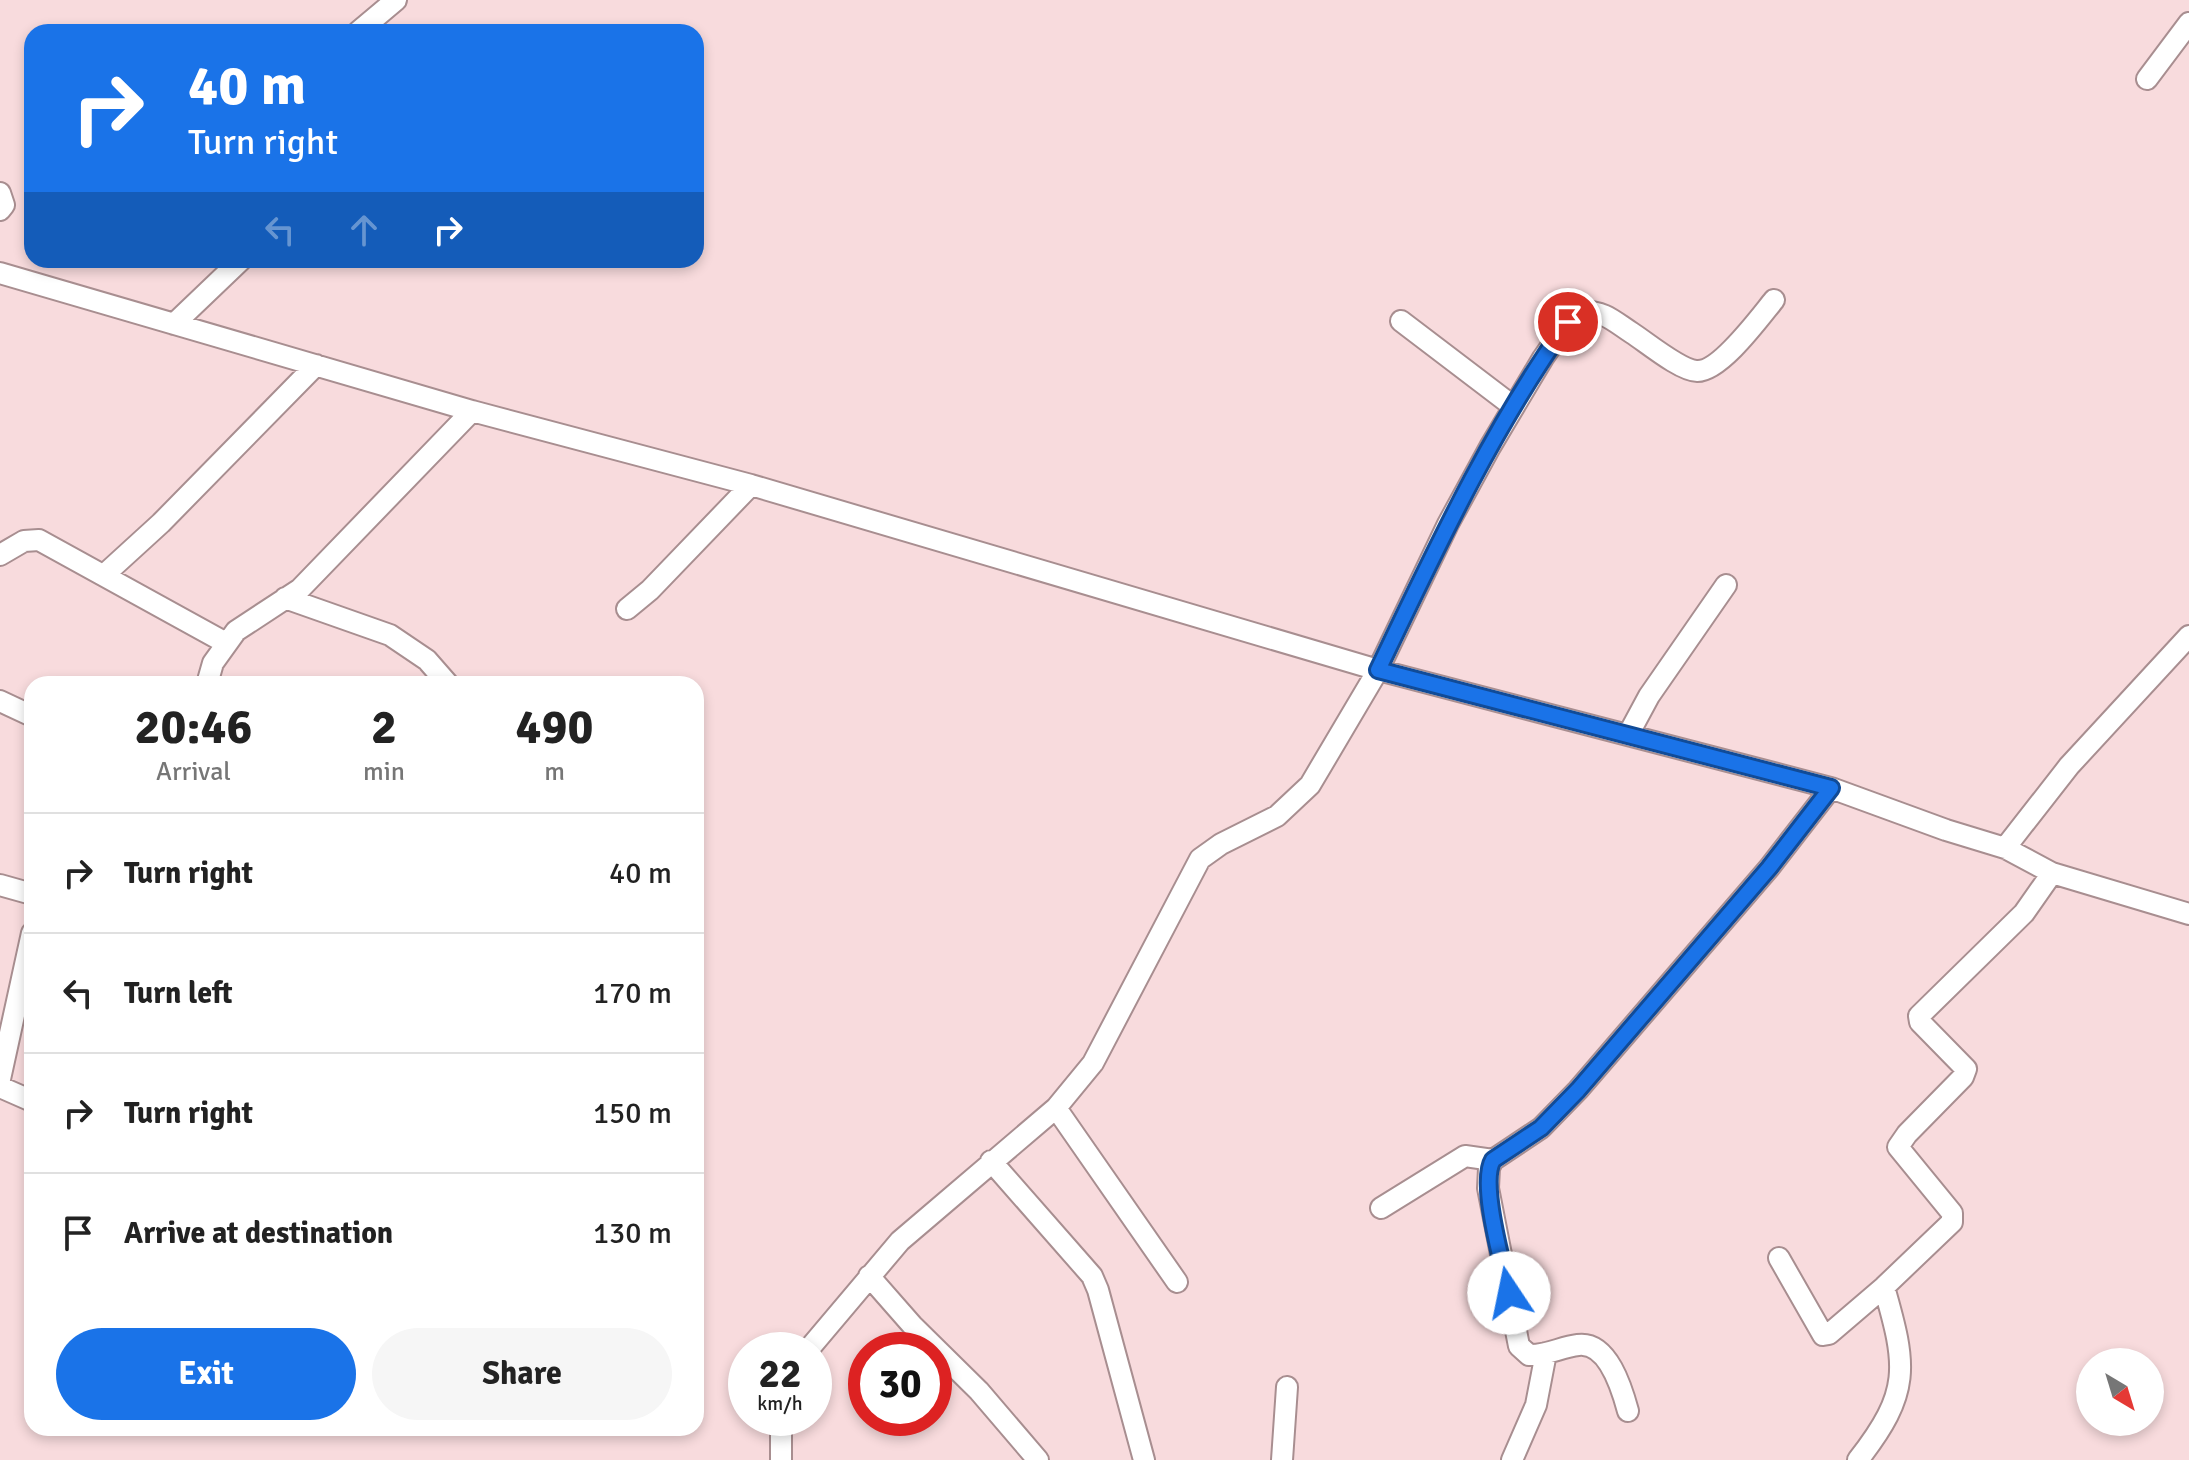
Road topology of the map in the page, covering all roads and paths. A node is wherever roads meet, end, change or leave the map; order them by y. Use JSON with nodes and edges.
{"nodes":[{"id":1,"x":396,"y":0,"type":"edge"},
{"id":2,"x":2189,"y":23,"type":"edge"},
{"id":3,"x":368,"y":24,"type":"edge"},
{"id":4,"x":2147,"y":79,"type":"dead end"},
{"id":5,"x":0,"y":193,"type":"edge"},
{"id":6,"x":0,"y":210,"type":"edge"},
{"id":7,"x":233,"y":268,"type":"edge"},
{"id":8,"x":0,"y":273,"type":"edge"},
{"id":9,"x":1774,"y":300,"type":"dead end"},
{"id":10,"x":1401,"y":321,"type":"dead end"},
{"id":11,"x":174,"y":324,"type":"junction"},
{"id":12,"x":316,"y":365,"type":"junction"},
{"id":13,"x":1514,"y":407,"type":"junction"},
{"id":14,"x":472,"y":411,"type":"junction"},
{"id":15,"x":751,"y":485,"type":"junction"},
{"id":16,"x":0,"y":555,"type":"edge"},
{"id":17,"x":104,"y":575,"type":"junction"},
{"id":18,"x":1726,"y":585,"type":"dead end"},
{"id":19,"x":285,"y":598,"type":"junction"},
{"id":20,"x":627,"y":609,"type":"dead end"},
{"id":21,"x":2189,"y":636,"type":"edge"},
{"id":22,"x":226,"y":643,"type":"junction"},
{"id":23,"x":1378,"y":670,"type":"junction"},
{"id":24,"x":209,"y":676,"type":"edge"},
{"id":25,"x":441,"y":676,"type":"edge"},
{"id":26,"x":0,"y":701,"type":"edge"},
{"id":27,"x":24,"y":712,"type":"edge"},
{"id":28,"x":1628,"y":735,"type":"junction"},
{"id":29,"x":1831,"y":788,"type":"junction"},
{"id":30,"x":2005,"y":848,"type":"junction"},
{"id":31,"x":2052,"y":873,"type":"junction"},
{"id":32,"x":0,"y":885,"type":"edge"},
{"id":33,"x":24,"y":892,"type":"edge"},
{"id":34,"x":2189,"y":914,"type":"edge"},
{"id":35,"x":24,"y":970,"type":"edge"},
{"id":36,"x":0,"y":1079,"type":"edge"},
{"id":37,"x":0,"y":1087,"type":"edge"},
{"id":38,"x":24,"y":1098,"type":"edge"},
{"id":39,"x":1056,"y":1108,"type":"junction"},
{"id":40,"x":1493,"y":1160,"type":"junction"},
{"id":41,"x":991,"y":1161,"type":"junction"},
{"id":42,"x":1381,"y":1208,"type":"dead end"},
{"id":43,"x":1779,"y":1258,"type":"dead end"},
{"id":44,"x":869,"y":1276,"type":"junction"},
{"id":45,"x":1177,"y":1282,"type":"dead end"},
{"id":46,"x":1884,"y":1287,"type":"junction"},
{"id":47,"x":823,"y":1332,"type":"edge"},
{"id":48,"x":1546,"y":1353,"type":"junction"},
{"id":49,"x":1287,"y":1387,"type":"dead end"},
{"id":50,"x":1628,"y":1411,"type":"dead end"},
{"id":51,"x":781,"y":1436,"type":"edge"},
{"id":52,"x":781,"y":1460,"type":"edge"},
{"id":53,"x":1038,"y":1460,"type":"edge"},
{"id":54,"x":1144,"y":1460,"type":"edge"},
{"id":55,"x":1282,"y":1460,"type":"edge"},
{"id":56,"x":1512,"y":1460,"type":"edge"},
{"id":57,"x":1858,"y":1460,"type":"edge"}],
"edges":[{"from":1,"to":3,"type":"street"},
{"from":2,"to":4,"type":"street"},
{"from":5,"to":6,"type":"street"},
{"from":7,"to":11,"type":"street"},
{"from":8,"to":11,"type":"street"},
{"from":9,"to":13,"type":"street"},
{"from":10,"to":13,"type":"street"},
{"from":11,"to":12,"type":"street"},
{"from":12,"to":14,"type":"street"},
{"from":12,"to":17,"type":"street"},
{"from":13,"to":23,"type":"street"},
{"from":14,"to":15,"type":"street"},
{"from":14,"to":19,"type":"street"},
{"from":15,"to":20,"type":"street"},
{"from":15,"to":23,"type":"street"},
{"from":16,"to":17,"type":"street"},
{"from":17,"to":22,"type":"street"},
{"from":18,"to":28,"type":"street"},
{"from":19,"to":22,"type":"street"},
{"from":19,"to":25,"type":"street"},
{"from":21,"to":30,"type":"street"},
{"from":22,"to":24,"type":"street"},
{"from":23,"to":28,"type":"street"},
{"from":23,"to":39,"type":"street"},
{"from":26,"to":27,"type":"street"},
{"from":28,"to":29,"type":"street"},
{"from":29,"to":30,"type":"street"},
{"from":29,"to":40,"type":"street"},
{"from":30,"to":31,"type":"street"},
{"from":31,"to":34,"type":"street"},
{"from":31,"to":46,"type":"street"},
{"from":32,"to":33,"type":"street"},
{"from":35,"to":36,"type":"street"},
{"from":37,"to":38,"type":"street"},
{"from":39,"to":41,"type":"street"},
{"from":39,"to":45,"type":"street"},
{"from":40,"to":42,"type":"street"},
{"from":40,"to":48,"type":"street"},
{"from":41,"to":44,"type":"street"},
{"from":41,"to":54,"type":"street"},
{"from":43,"to":46,"type":"street"},
{"from":44,"to":47,"type":"street"},
{"from":44,"to":53,"type":"street"},
{"from":46,"to":57,"type":"street"},
{"from":48,"to":50,"type":"street"},
{"from":48,"to":56,"type":"street"},
{"from":49,"to":55,"type":"street"},
{"from":51,"to":52,"type":"street"}]}
